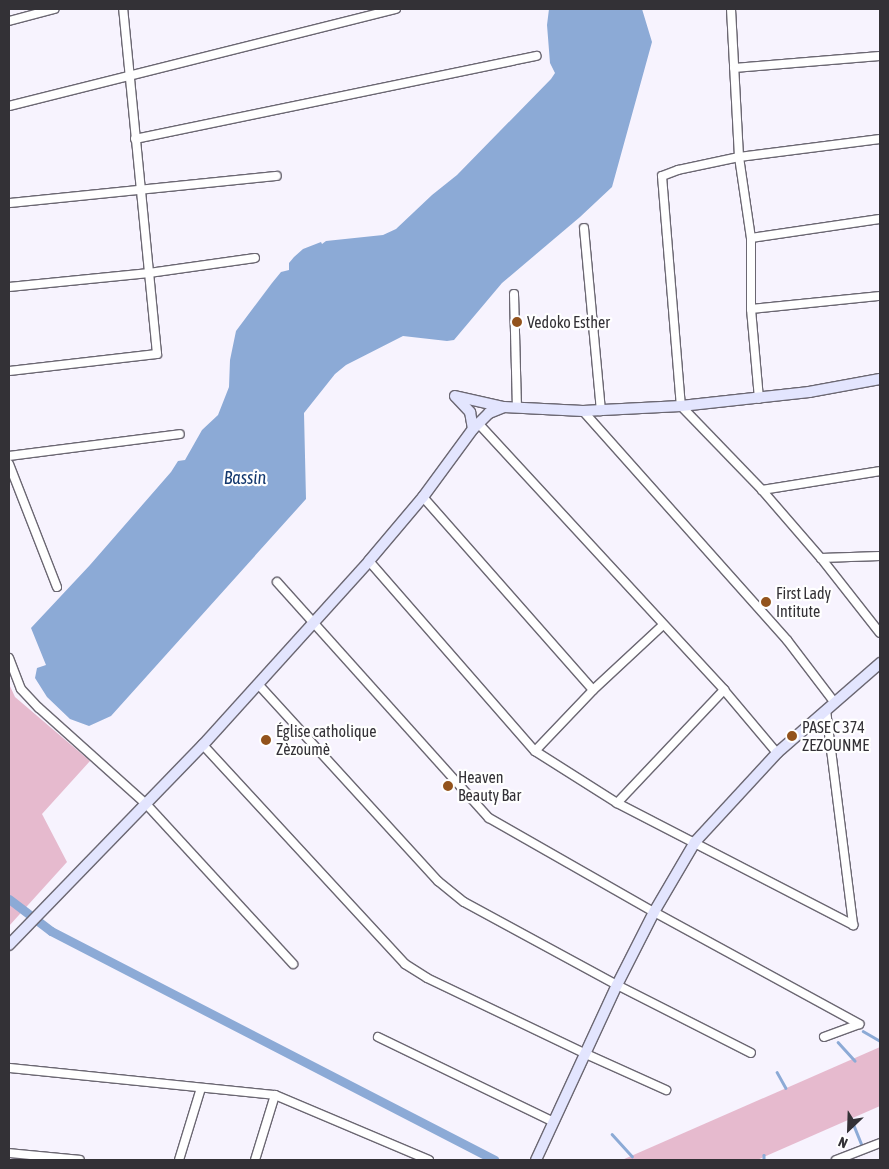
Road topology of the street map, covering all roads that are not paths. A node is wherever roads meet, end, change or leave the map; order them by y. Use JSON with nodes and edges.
{"nodes":[{"id":1,"x":54,"y":9,"type":"edge"},
{"id":2,"x":123,"y":9,"type":"edge"},
{"id":3,"x":396,"y":9,"type":"edge"},
{"id":4,"x":731,"y":9,"type":"edge"},
{"id":5,"x":9,"y":21,"type":"edge"},
{"id":6,"x":537,"y":56,"type":"dead end"},
{"id":7,"x":880,"y":56,"type":"edge"},
{"id":8,"x":734,"y":68,"type":"junction"},
{"id":9,"x":128,"y":74,"type":"junction"},
{"id":10,"x":9,"y":106,"type":"edge"},
{"id":11,"x":135,"y":139,"type":"junction"},
{"id":12,"x":880,"y":139,"type":"edge"},
{"id":13,"x":739,"y":157,"type":"junction"},
{"id":14,"x":278,"y":176,"type":"dead end"},
{"id":15,"x":141,"y":191,"type":"junction"},
{"id":16,"x":9,"y":202,"type":"edge"},
{"id":17,"x":880,"y":219,"type":"edge"},
{"id":18,"x":584,"y":228,"type":"dead end"},
{"id":19,"x":751,"y":238,"type":"junction"},
{"id":20,"x":255,"y":258,"type":"dead end"},
{"id":21,"x":149,"y":273,"type":"junction"},
{"id":22,"x":9,"y":287,"type":"edge"},
{"id":23,"x":514,"y":294,"type":"dead end"},
{"id":24,"x":880,"y":296,"type":"edge"},
{"id":25,"x":751,"y":309,"type":"junction"},
{"id":26,"x":9,"y":371,"type":"edge"},
{"id":27,"x":880,"y":379,"type":"edge"},
{"id":28,"x":758,"y":399,"type":"junction"},
{"id":29,"x":681,"y":406,"type":"junction"},
{"id":30,"x":504,"y":407,"type":"junction"},
{"id":31,"x":517,"y":408,"type":"junction"},
{"id":32,"x":583,"y":411,"type":"junction"},
{"id":33,"x":601,"y":411,"type":"junction"},
{"id":34,"x":475,"y":426,"type":"junction"},
{"id":35,"x":180,"y":434,"type":"dead end"},
{"id":36,"x":9,"y":456,"type":"edge"},
{"id":37,"x":9,"y":464,"type":"edge"},
{"id":38,"x":880,"y":471,"type":"edge"},
{"id":39,"x":762,"y":490,"type":"junction"},
{"id":40,"x":423,"y":496,"type":"junction"},
{"id":41,"x":880,"y":556,"type":"edge"},
{"id":42,"x":822,"y":558,"type":"junction"},
{"id":43,"x":370,"y":561,"type":"junction"},
{"id":44,"x":277,"y":582,"type":"dead end"},
{"id":45,"x":56,"y":586,"type":"dead end"},
{"id":46,"x":315,"y":621,"type":"junction"},
{"id":47,"x":664,"y":625,"type":"junction"},
{"id":48,"x":880,"y":633,"type":"edge"},
{"id":49,"x":9,"y":658,"type":"edge"},
{"id":50,"x":880,"y":663,"type":"edge"},
{"id":51,"x":258,"y":684,"type":"junction"},
{"id":52,"x":593,"y":690,"type":"junction"},
{"id":53,"x":724,"y":690,"type":"junction"},
{"id":54,"x":835,"y":703,"type":"junction"},
{"id":55,"x":826,"y":710,"type":"junction"},
{"id":56,"x":203,"y":745,"type":"junction"},
{"id":57,"x":535,"y":751,"type":"junction"},
{"id":58,"x":777,"y":753,"type":"junction"},
{"id":59,"x":617,"y":803,"type":"junction"},
{"id":60,"x":147,"y":805,"type":"junction"},
{"id":61,"x":695,"y":842,"type":"junction"},
{"id":62,"x":654,"y":912,"type":"junction"},
{"id":63,"x":9,"y":945,"type":"edge"},
{"id":64,"x":293,"y":964,"type":"dead end"},
{"id":65,"x":617,"y":985,"type":"junction"},
{"id":66,"x":378,"y":1037,"type":"dead end"},
{"id":67,"x":824,"y":1038,"type":"dead end"},
{"id":68,"x":751,"y":1053,"type":"dead end"},
{"id":69,"x":586,"y":1054,"type":"junction"},
{"id":70,"x":9,"y":1068,"type":"edge"},
{"id":71,"x":201,"y":1088,"type":"junction"},
{"id":72,"x":666,"y":1090,"type":"dead end"},
{"id":73,"x":275,"y":1095,"type":"junction"},
{"id":74,"x":554,"y":1122,"type":"junction"},
{"id":75,"x":878,"y":1146,"type":"edge"},
{"id":76,"x":9,"y":1153,"type":"edge"},
{"id":77,"x":538,"y":1158,"type":"edge"},
{"id":78,"x":80,"y":1160,"type":"edge"},
{"id":79,"x":179,"y":1160,"type":"edge"},
{"id":80,"x":255,"y":1160,"type":"edge"},
{"id":81,"x":429,"y":1160,"type":"edge"},
{"id":82,"x":836,"y":1160,"type":"edge"}],
"edges":[{"from":1,"to":5,"type":"street"},
{"from":2,"to":9,"type":"street"},
{"from":3,"to":9,"type":"street"},
{"from":4,"to":8,"type":"street"},
{"from":6,"to":11,"type":"street"},
{"from":7,"to":8,"type":"street"},
{"from":8,"to":13,"type":"street"},
{"from":9,"to":10,"type":"street"},
{"from":9,"to":11,"type":"street"},
{"from":11,"to":15,"type":"street"},
{"from":12,"to":13,"type":"street"},
{"from":13,"to":19,"type":"street"},
{"from":13,"to":29,"type":"street"},
{"from":14,"to":15,"type":"street"},
{"from":15,"to":16,"type":"street"},
{"from":15,"to":21,"type":"street"},
{"from":17,"to":19,"type":"street"},
{"from":18,"to":33,"type":"street"},
{"from":19,"to":25,"type":"street"},
{"from":20,"to":21,"type":"street"},
{"from":21,"to":22,"type":"street"},
{"from":21,"to":26,"type":"street"},
{"from":23,"to":31,"type":"street"},
{"from":24,"to":25,"type":"street"},
{"from":25,"to":28,"type":"street"},
{"from":27,"to":28,"type":"street"},
{"from":28,"to":29,"type":"street"},
{"from":29,"to":33,"type":"street"},
{"from":29,"to":39,"type":"street"},
{"from":30,"to":31,"type":"street"},
{"from":30,"to":34,"type":"street"},
{"from":30,"to":34,"type":"street"},
{"from":31,"to":32,"type":"street"},
{"from":32,"to":33,"type":"street"},
{"from":32,"to":54,"type":"street"},
{"from":34,"to":40,"type":"street"},
{"from":34,"to":47,"type":"street"},
{"from":35,"to":36,"type":"street"},
{"from":37,"to":45,"type":"street"},
{"from":38,"to":39,"type":"street"},
{"from":39,"to":42,"type":"street"},
{"from":40,"to":43,"type":"street"},
{"from":40,"to":52,"type":"street"},
{"from":41,"to":42,"type":"street"},
{"from":42,"to":48,"type":"street"},
{"from":43,"to":46,"type":"street"},
{"from":43,"to":57,"type":"street"},
{"from":44,"to":46,"type":"street"},
{"from":46,"to":51,"type":"street"},
{"from":46,"to":62,"type":"street"},
{"from":47,"to":52,"type":"street"},
{"from":47,"to":53,"type":"street"},
{"from":49,"to":60,"type":"street"},
{"from":50,"to":54,"type":"street"},
{"from":51,"to":56,"type":"street"},
{"from":51,"to":65,"type":"street"},
{"from":52,"to":57,"type":"street"},
{"from":53,"to":58,"type":"street"},
{"from":53,"to":59,"type":"street"},
{"from":54,"to":55,"type":"street"},
{"from":55,"to":58,"type":"street"},
{"from":55,"to":61,"type":"street"},
{"from":56,"to":60,"type":"street"},
{"from":56,"to":69,"type":"street"},
{"from":57,"to":59,"type":"street"},
{"from":58,"to":61,"type":"street"},
{"from":59,"to":61,"type":"street"},
{"from":60,"to":63,"type":"street"},
{"from":60,"to":64,"type":"street"},
{"from":61,"to":62,"type":"street"},
{"from":62,"to":65,"type":"street"},
{"from":62,"to":67,"type":"street"},
{"from":65,"to":68,"type":"street"},
{"from":65,"to":69,"type":"street"},
{"from":66,"to":74,"type":"street"},
{"from":69,"to":72,"type":"street"},
{"from":69,"to":74,"type":"street"},
{"from":70,"to":71,"type":"street"},
{"from":71,"to":73,"type":"street"},
{"from":71,"to":79,"type":"street"},
{"from":73,"to":80,"type":"street"},
{"from":73,"to":81,"type":"street"},
{"from":74,"to":77,"type":"street"},
{"from":75,"to":82,"type":"street"},
{"from":76,"to":78,"type":"street"}]}
